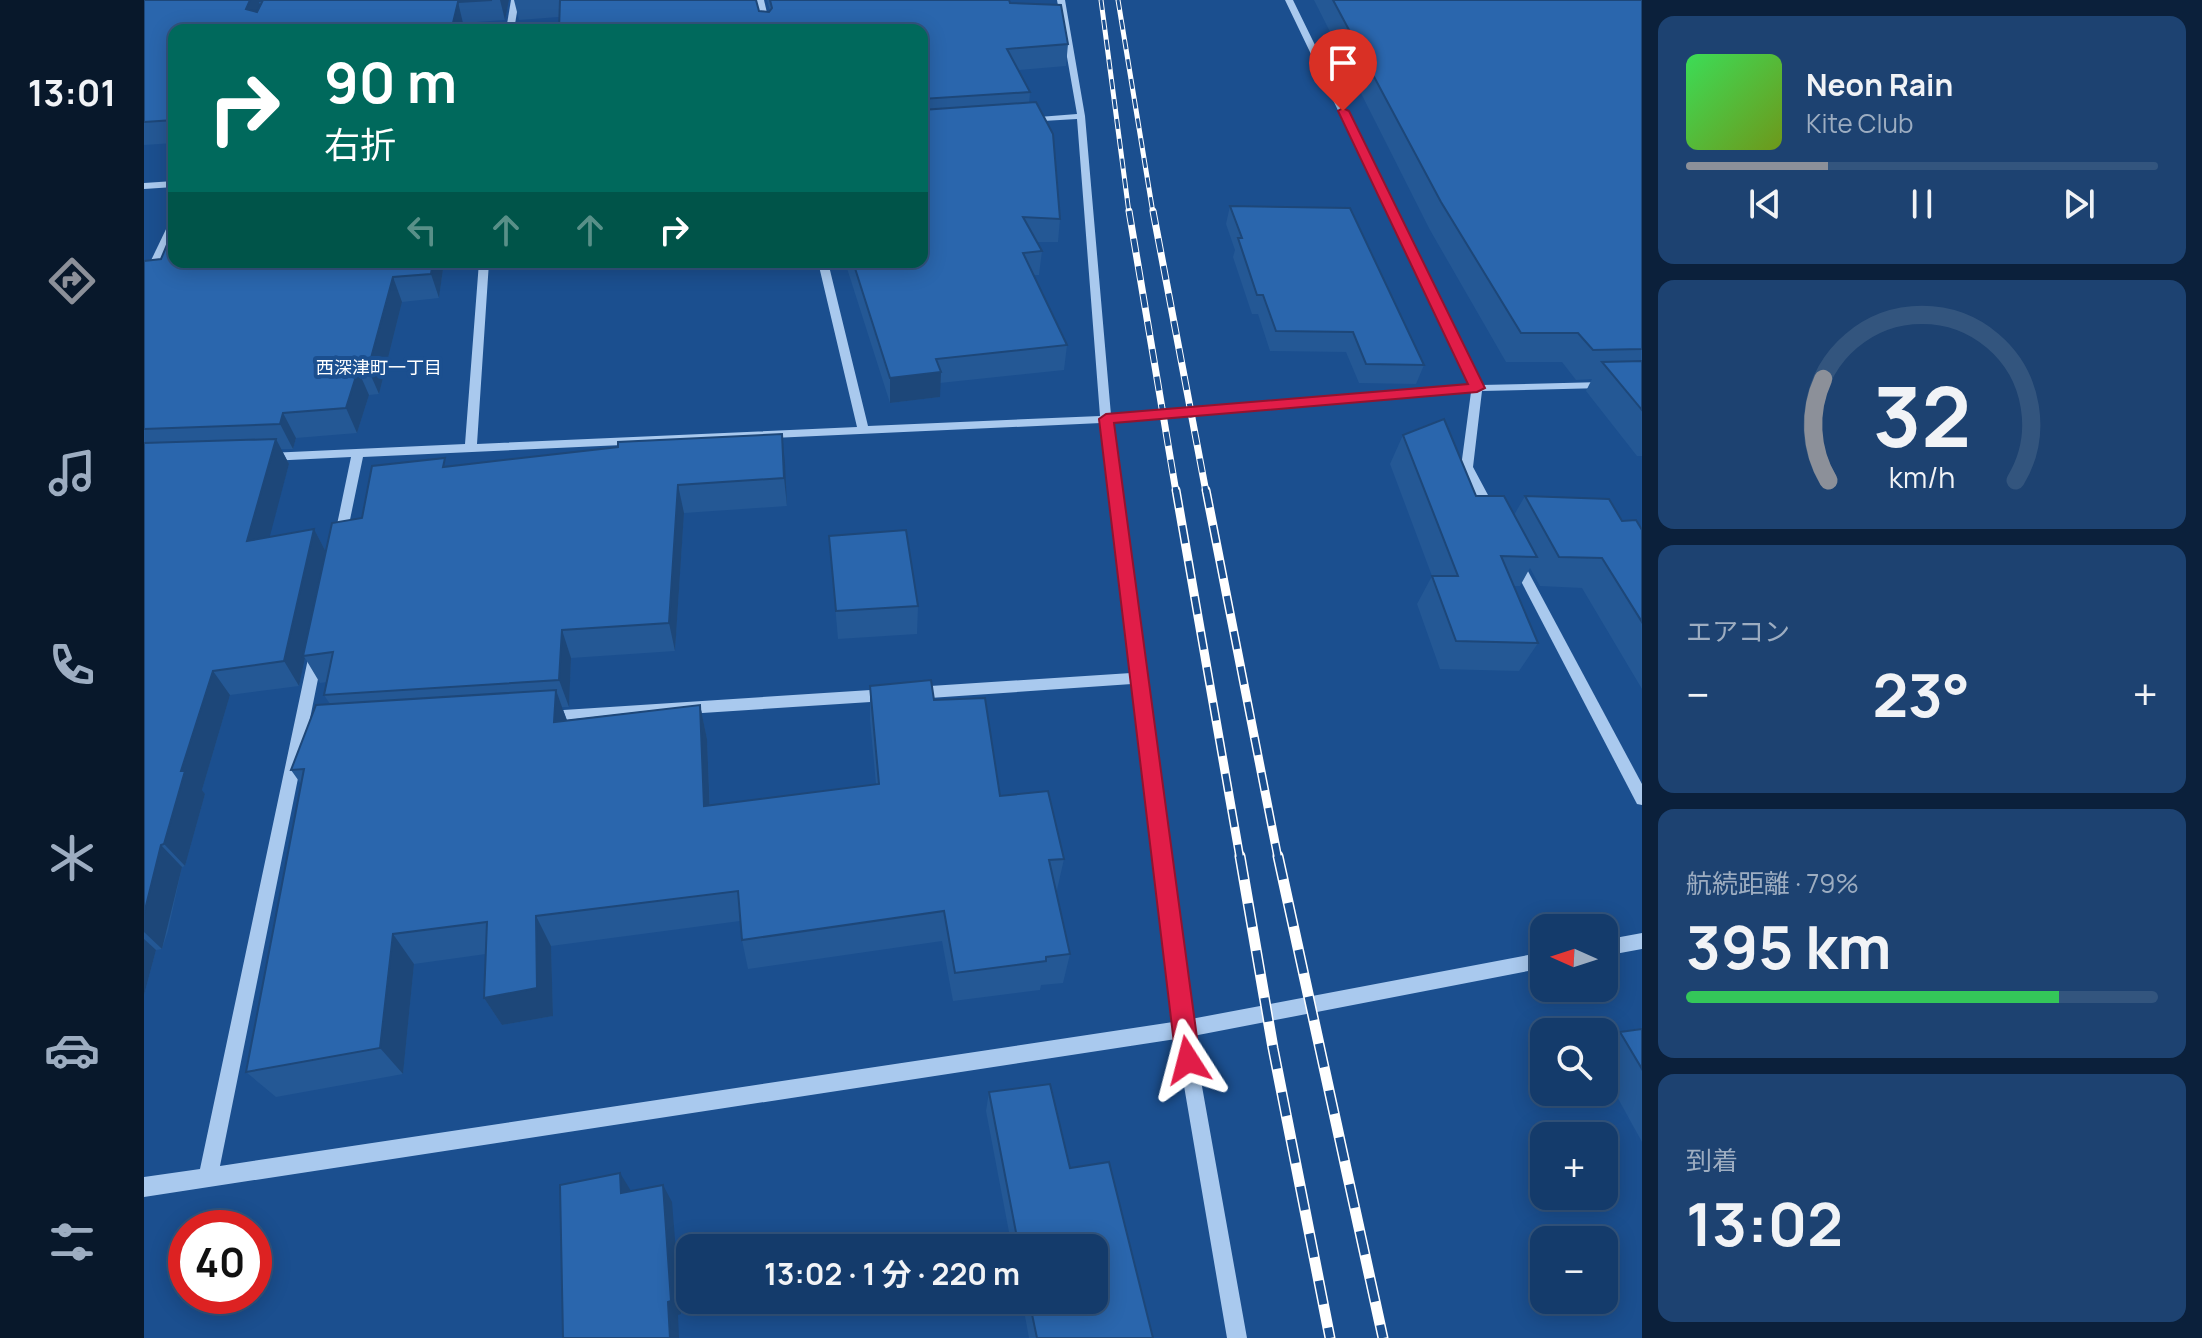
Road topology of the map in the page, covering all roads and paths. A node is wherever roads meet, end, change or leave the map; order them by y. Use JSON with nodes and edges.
{"nodes":[{"id":1,"x":515,"y":0,"type":"edge"},
{"id":2,"x":760,"y":0,"type":"edge"},
{"id":3,"x":1061,"y":0,"type":"edge"},
{"id":4,"x":1289,"y":0,"type":"edge"},
{"id":5,"x":511,"y":24,"type":"edge"},
{"id":6,"x":766,"y":24,"type":"edge"},
{"id":7,"x":1081,"y":116,"type":"junction"},
{"id":8,"x":1017,"y":120,"type":"edge"},
{"id":9,"x":168,"y":184,"type":"edge"},
{"id":10,"x":144,"y":186,"type":"edge"},
{"id":11,"x":168,"y":235,"type":"edge"},
{"id":12,"x":484,"y":268,"type":"edge"},
{"id":13,"x":824,"y":268,"type":"edge"},
{"id":14,"x":144,"y":285,"type":"edge"},
{"id":15,"x":1642,"y":384,"type":"edge"},
{"id":16,"x":1477,"y":388,"type":"junction"},
{"id":17,"x":1106,"y":419,"type":"junction"},
{"id":18,"x":863,"y":428,"type":"junction"},
{"id":19,"x":471,"y":447,"type":"junction"},
{"id":20,"x":357,"y":455,"type":"junction"},
{"id":21,"x":251,"y":458,"type":"edge"},
{"id":22,"x":1496,"y":522,"type":"edge"},
{"id":23,"x":1511,"y":550,"type":"edge"},
{"id":24,"x":335,"y":563,"type":"edge"},
{"id":25,"x":319,"y":641,"type":"edge"},
{"id":26,"x":1139,"y":678,"type":"junction"},
{"id":27,"x":538,"y":718,"type":"edge"},
{"id":28,"x":1642,"y":799,"type":"edge"},
{"id":29,"x":1642,"y":941,"type":"edge"},
{"id":30,"x":1618,"y":945,"type":"edge"},
{"id":31,"x":1530,"y":963,"type":"edge"},
{"id":32,"x":1183,"y":1029,"type":"junction"},
{"id":33,"x":208,"y":1178,"type":"junction"},
{"id":34,"x":144,"y":1187,"type":"edge"},
{"id":35,"x":1237,"y":1338,"type":"edge"}],
"edges":[{"from":1,"to":5,"type":"street"},
{"from":2,"to":6,"type":"street"},
{"from":3,"to":7,"type":"street"},
{"from":4,"to":16,"type":"street"},
{"from":7,"to":8,"type":"street"},
{"from":7,"to":17,"type":"street"},
{"from":9,"to":10,"type":"street"},
{"from":11,"to":14,"type":"street"},
{"from":12,"to":19,"type":"street"},
{"from":13,"to":18,"type":"street"},
{"from":15,"to":16,"type":"street"},
{"from":16,"to":17,"type":"street"},
{"from":16,"to":22,"type":"street"},
{"from":17,"to":18,"type":"street"},
{"from":17,"to":26,"type":"street"},
{"from":18,"to":19,"type":"street"},
{"from":19,"to":20,"type":"street"},
{"from":20,"to":21,"type":"street"},
{"from":20,"to":24,"type":"street"},
{"from":23,"to":28,"type":"street"},
{"from":25,"to":33,"type":"street"},
{"from":26,"to":27,"type":"street"},
{"from":26,"to":32,"type":"street"},
{"from":29,"to":30,"type":"street"},
{"from":31,"to":32,"type":"street"},
{"from":32,"to":33,"type":"street"},
{"from":32,"to":35,"type":"street"},
{"from":33,"to":34,"type":"street"}]}
